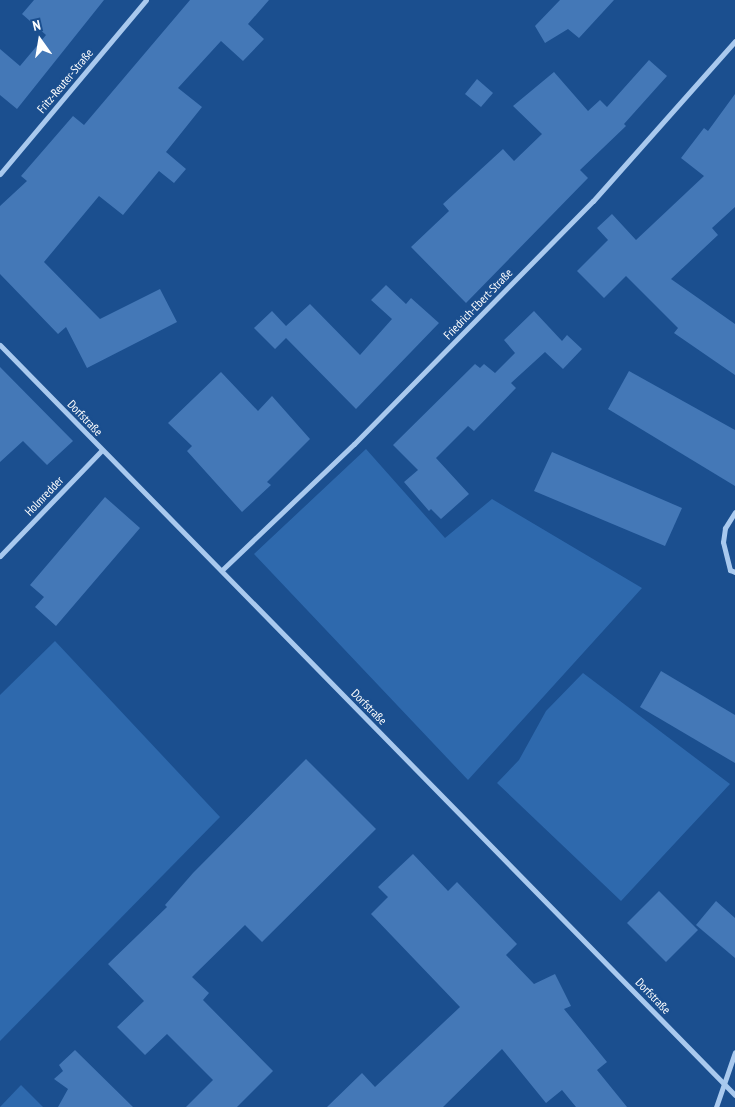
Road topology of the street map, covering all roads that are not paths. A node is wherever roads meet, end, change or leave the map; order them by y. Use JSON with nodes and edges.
{"nodes":[{"id":1,"x":146,"y":0,"type":"edge"},
{"id":2,"x":735,"y":41,"type":"edge"},
{"id":3,"x":0,"y":174,"type":"edge"},
{"id":4,"x":0,"y":344,"type":"edge"},
{"id":5,"x":102,"y":450,"type":"junction"},
{"id":6,"x":735,"y":512,"type":"edge"},
{"id":7,"x":0,"y":556,"type":"edge"},
{"id":8,"x":222,"y":570,"type":"junction"},
{"id":9,"x":735,"y":572,"type":"edge"},
{"id":10,"x":735,"y":1052,"type":"edge"},
{"id":11,"x":724,"y":1084,"type":"junction"},
{"id":12,"x":735,"y":1095,"type":"edge"},
{"id":13,"x":716,"y":1107,"type":"edge"}],
"edges":[{"from":1,"to":3,"type":"street","name":"Fritz-Reuter-Straße"},
{"from":2,"to":8,"type":"street","name":"Friedrich-Ebert-Straße"},
{"from":4,"to":5,"type":"street","name":"Dorfstraße"},
{"from":5,"to":7,"type":"street","name":"Holmredder"},
{"from":5,"to":8,"type":"street","name":"Dorfstraße"},
{"from":6,"to":9,"type":"street"},
{"from":8,"to":11,"type":"street","name":"Dorfstraße"},
{"from":10,"to":11,"type":"street"},
{"from":11,"to":12,"type":"street","name":"Dorfstraße"},
{"from":11,"to":13,"type":"street"}]}
